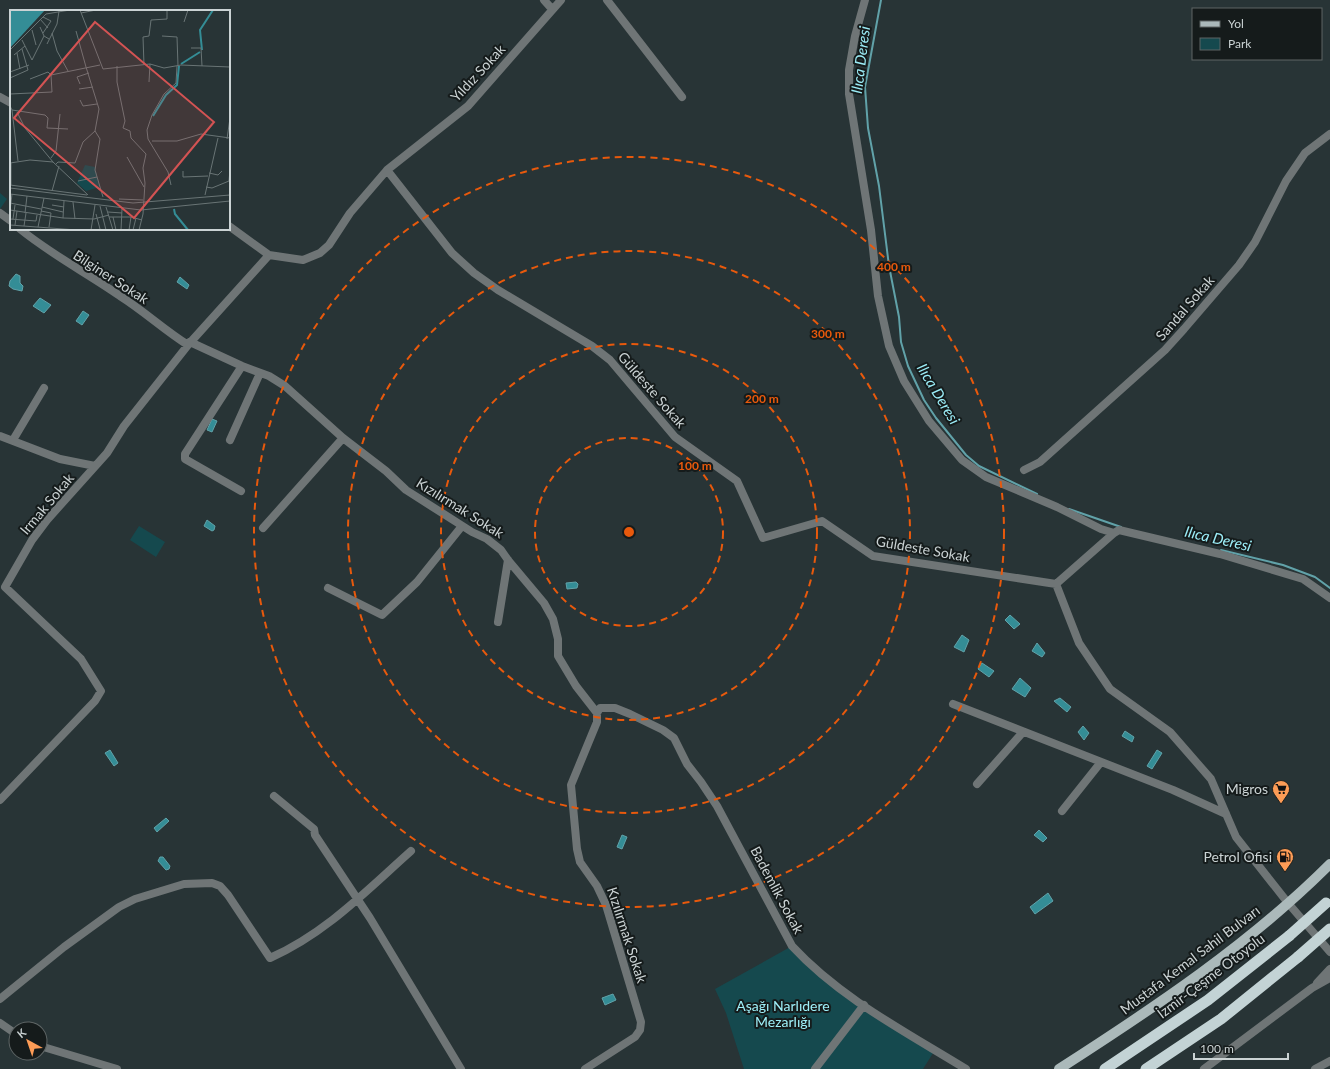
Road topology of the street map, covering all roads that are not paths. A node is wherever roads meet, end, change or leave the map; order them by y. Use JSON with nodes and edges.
{"nodes":[{"id":1,"x":544,"y":0,"type":"edge"},
{"id":2,"x":561,"y":0,"type":"edge"},
{"id":3,"x":606,"y":0,"type":"edge"},
{"id":4,"x":866,"y":0,"type":"edge"},
{"id":5,"x":552,"y":9,"type":"junction"},
{"id":6,"x":0,"y":97,"type":"edge"},
{"id":7,"x":682,"y":97,"type":"dead end"},
{"id":8,"x":10,"y":102,"type":"edge"},
{"id":9,"x":1330,"y":134,"type":"edge"},
{"id":10,"x":387,"y":170,"type":"junction"},
{"id":11,"x":0,"y":213,"type":"edge"},
{"id":12,"x":10,"y":220,"type":"edge"},
{"id":13,"x":230,"y":227,"type":"edge"},
{"id":14,"x":21,"y":230,"type":"edge"},
{"id":15,"x":269,"y":254,"type":"junction"},
{"id":16,"x":189,"y":343,"type":"junction"},
{"id":17,"x":242,"y":366,"type":"junction"},
{"id":18,"x":260,"y":373,"type":"junction"},
{"id":19,"x":44,"y":388,"type":"dead end"},
{"id":20,"x":0,"y":436,"type":"edge"},
{"id":21,"x":343,"y":438,"type":"junction"},
{"id":22,"x":12,"y":440,"type":"junction"},
{"id":23,"x":230,"y":440,"type":"dead end"},
{"id":24,"x":95,"y":466,"type":"junction"},
{"id":25,"x":1024,"y":470,"type":"dead end"},
{"id":26,"x":241,"y":491,"type":"dead end"},
{"id":27,"x":462,"y":526,"type":"junction"},
{"id":28,"x":263,"y":528,"type":"dead end"},
{"id":29,"x":1114,"y":533,"type":"junction"},
{"id":30,"x":508,"y":560,"type":"junction"},
{"id":31,"x":1056,"y":584,"type":"junction"},
{"id":32,"x":2,"y":585,"type":"edge"},
{"id":33,"x":328,"y":588,"type":"dead end"},
{"id":34,"x":1330,"y":598,"type":"edge"},
{"id":35,"x":498,"y":622,"type":"dead end"},
{"id":36,"x":953,"y":704,"type":"dead end"},
{"id":37,"x":597,"y":713,"type":"junction"},
{"id":38,"x":1023,"y":732,"type":"junction"},
{"id":39,"x":1101,"y":762,"type":"junction"},
{"id":40,"x":976,"y":784,"type":"dead end"},
{"id":41,"x":274,"y":796,"type":"dead end"},
{"id":42,"x":0,"y":800,"type":"edge"},
{"id":43,"x":1062,"y":811,"type":"dead end"},
{"id":44,"x":1226,"y":814,"type":"junction"},
{"id":45,"x":411,"y":851,"type":"dead end"},
{"id":46,"x":1330,"y":864,"type":"edge"},
{"id":47,"x":357,"y":899,"type":"junction"},
{"id":48,"x":1328,"y":901,"type":"edge"},
{"id":49,"x":1288,"y":903,"type":"junction"},
{"id":50,"x":1330,"y":929,"type":"edge"},
{"id":51,"x":1330,"y":952,"type":"edge"},
{"id":52,"x":1330,"y":969,"type":"edge"},
{"id":53,"x":1330,"y":978,"type":"edge"},
{"id":54,"x":1312,"y":988,"type":"junction"},
{"id":55,"x":0,"y":999,"type":"edge"},
{"id":56,"x":864,"y":1005,"type":"junction"},
{"id":57,"x":48,"y":1048,"type":"edge"},
{"id":58,"x":1330,"y":1061,"type":"edge"},
{"id":59,"x":117,"y":1069,"type":"edge"},
{"id":60,"x":461,"y":1069,"type":"edge"},
{"id":61,"x":584,"y":1069,"type":"edge"},
{"id":62,"x":815,"y":1069,"type":"edge"},
{"id":63,"x":966,"y":1069,"type":"edge"},
{"id":64,"x":1059,"y":1069,"type":"edge"},
{"id":65,"x":1105,"y":1069,"type":"edge"},
{"id":66,"x":1146,"y":1069,"type":"edge"},
{"id":67,"x":1204,"y":1069,"type":"edge"},
{"id":68,"x":1315,"y":1069,"type":"edge"}],
"edges":[{"from":1,"to":5,"type":"street"},
{"from":2,"to":5,"type":"street","name":"Yıldız Sokak"},
{"from":3,"to":7,"type":"street"},
{"from":4,"to":29,"type":"street"},
{"from":5,"to":10,"type":"street","name":"Yıldız Sokak"},
{"from":6,"to":8,"type":"street"},
{"from":9,"to":25,"type":"street","name":"Sandal Sokak"},
{"from":10,"to":15,"type":"street","name":"Yıldız Sokak"},
{"from":10,"to":31,"type":"street","name":"Güldeste Sokak"},
{"from":11,"to":12,"type":"street"},
{"from":13,"to":15,"type":"street"},
{"from":14,"to":16,"type":"street","name":"Bilginer Sokak"},
{"from":15,"to":16,"type":"street","name":"Irmak Sokak"},
{"from":16,"to":17,"type":"street","name":"Kızılırmak Sokak"},
{"from":16,"to":24,"type":"street","name":"Irmak Sokak"},
{"from":17,"to":18,"type":"street","name":"Kızılırmak Sokak"},
{"from":17,"to":26,"type":"street"},
{"from":18,"to":21,"type":"street","name":"Kızılırmak Sokak"},
{"from":18,"to":23,"type":"street"},
{"from":19,"to":22,"type":"street"},
{"from":20,"to":22,"type":"street"},
{"from":21,"to":27,"type":"street","name":"Kızılırmak Sokak"},
{"from":21,"to":28,"type":"street"},
{"from":22,"to":24,"type":"street"},
{"from":24,"to":32,"type":"street","name":"Irmak Sokak"},
{"from":27,"to":30,"type":"street","name":"Kızılırmak Sokak"},
{"from":27,"to":33,"type":"street"},
{"from":29,"to":31,"type":"street"},
{"from":29,"to":34,"type":"street"},
{"from":30,"to":35,"type":"street"},
{"from":30,"to":37,"type":"street","name":"Kızılırmak Sokak"},
{"from":31,"to":44,"type":"street"},
{"from":32,"to":42,"type":"street","name":"Irmak Sokak"},
{"from":36,"to":38,"type":"street"},
{"from":37,"to":56,"type":"street","name":"Bademlik Sokak"},
{"from":37,"to":61,"type":"street","name":"Kızılırmak Sokak"},
{"from":38,"to":39,"type":"street"},
{"from":38,"to":40,"type":"street"},
{"from":39,"to":43,"type":"street"},
{"from":39,"to":44,"type":"street"},
{"from":41,"to":47,"type":"street"},
{"from":44,"to":49,"type":"street"},
{"from":45,"to":47,"type":"street"},
{"from":46,"to":49,"type":"main road","name":"Mustafa Kemal Sahil Bulvarı"},
{"from":47,"to":55,"type":"street"},
{"from":47,"to":60,"type":"street"},
{"from":48,"to":65,"type":"highway","name":"İzmir-Çeşme Otoyolu","bridge":true},
{"from":49,"to":51,"type":"street"},
{"from":49,"to":64,"type":"main road","name":"Mustafa Kemal Sahil Bulvarı"},
{"from":50,"to":66,"type":"highway","bridge":true},
{"from":52,"to":54,"type":"street"},
{"from":53,"to":54,"type":"street"},
{"from":54,"to":67,"type":"street"},
{"from":56,"to":62,"type":"street"},
{"from":56,"to":63,"type":"street","name":"Bademlik Sokak"},
{"from":57,"to":59,"type":"street"},
{"from":58,"to":68,"type":"street"}]}
